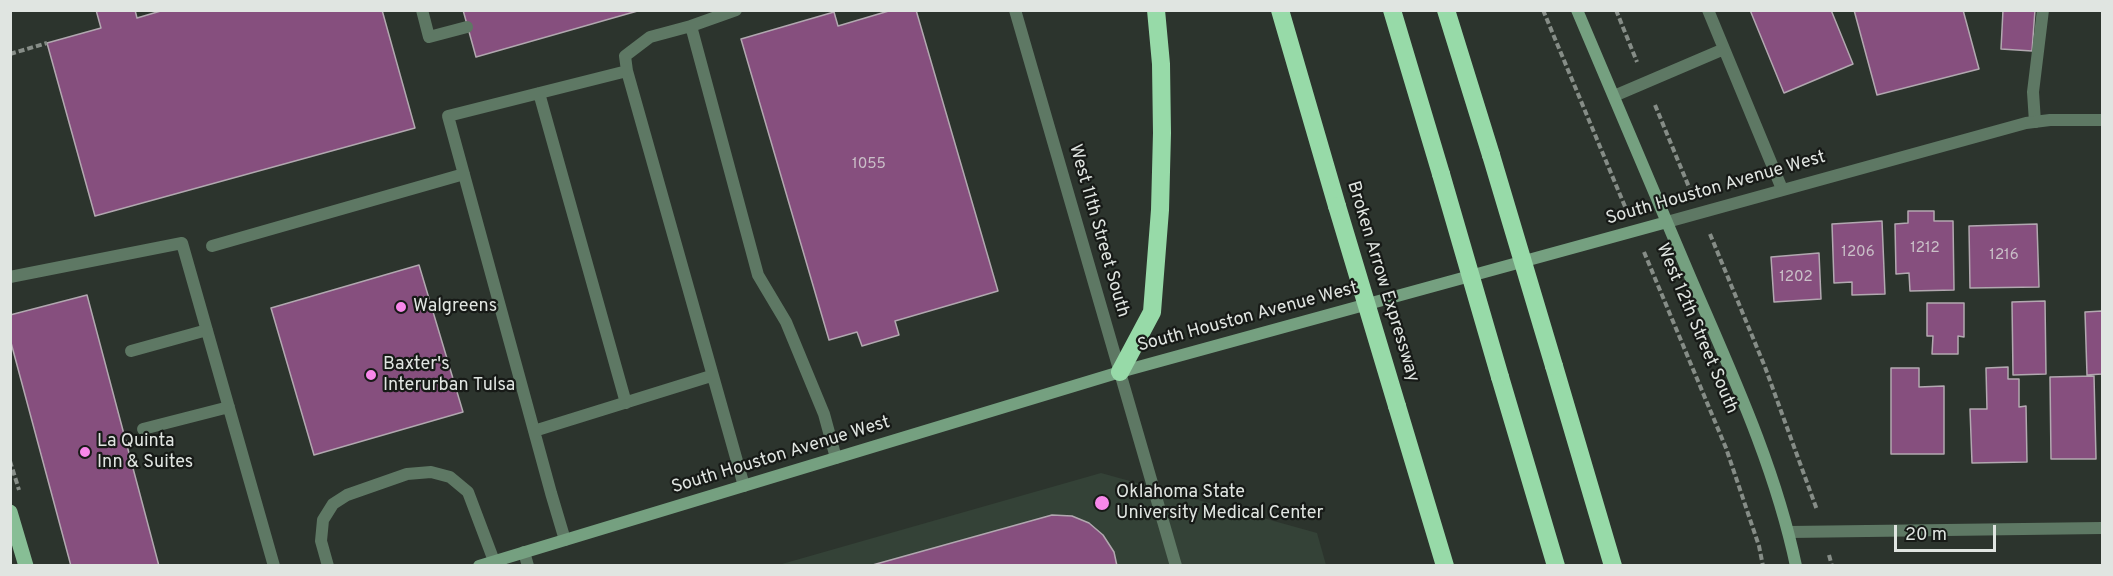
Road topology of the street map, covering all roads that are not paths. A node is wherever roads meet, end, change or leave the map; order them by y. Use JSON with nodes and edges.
{"nodes":[{"id":1,"x":422,"y":10,"type":"edge"},
{"id":2,"x":736,"y":10,"type":"edge"},
{"id":3,"x":1015,"y":10,"type":"edge"},
{"id":4,"x":1156,"y":10,"type":"edge"},
{"id":5,"x":1280,"y":10,"type":"edge"},
{"id":6,"x":1392,"y":10,"type":"edge"},
{"id":7,"x":1446,"y":10,"type":"edge"},
{"id":8,"x":1576,"y":10,"type":"edge"},
{"id":9,"x":1708,"y":10,"type":"edge"},
{"id":10,"x":2043,"y":10,"type":"edge"},
{"id":11,"x":691,"y":26,"type":"junction"},
{"id":12,"x":467,"y":27,"type":"dead end"},
{"id":13,"x":1724,"y":49,"type":"junction"},
{"id":14,"x":627,"y":71,"type":"junction"},
{"id":15,"x":539,"y":93,"type":"junction"},
{"id":16,"x":1614,"y":96,"type":"junction"},
{"id":17,"x":2103,"y":120,"type":"edge"},
{"id":18,"x":2035,"y":122,"type":"junction"},
{"id":19,"x":464,"y":174,"type":"junction"},
{"id":20,"x":1782,"y":189,"type":"junction"},
{"id":21,"x":1667,"y":222,"type":"junction"},
{"id":22,"x":212,"y":246,"type":"dead end"},
{"id":23,"x":10,"y":277,"type":"edge"},
{"id":24,"x":207,"y":330,"type":"junction"},
{"id":25,"x":131,"y":351,"type":"dead end"},
{"id":26,"x":1120,"y":372,"type":"junction"},
{"id":27,"x":711,"y":376,"type":"junction"},
{"id":28,"x":626,"y":403,"type":"junction"},
{"id":29,"x":229,"y":407,"type":"junction"},
{"id":30,"x":143,"y":429,"type":"dead end"},
{"id":31,"x":534,"y":431,"type":"junction"},
{"id":32,"x":836,"y":458,"type":"junction"},
{"id":33,"x":744,"y":486,"type":"junction"},
{"id":34,"x":10,"y":512,"type":"edge"},
{"id":35,"x":2103,"y":528,"type":"edge"},
{"id":36,"x":1789,"y":532,"type":"junction"},
{"id":37,"x":565,"y":540,"type":"junction"},
{"id":38,"x":524,"y":552,"type":"junction"},
{"id":39,"x":494,"y":561,"type":"junction"},
{"id":40,"x":26,"y":566,"type":"edge"},
{"id":41,"x":274,"y":566,"type":"edge"},
{"id":42,"x":328,"y":566,"type":"edge"},
{"id":43,"x":479,"y":566,"type":"edge"},
{"id":44,"x":528,"y":566,"type":"edge"},
{"id":45,"x":1176,"y":566,"type":"edge"},
{"id":46,"x":1445,"y":566,"type":"edge"},
{"id":47,"x":1556,"y":566,"type":"edge"},
{"id":48,"x":1612,"y":566,"type":"edge"},
{"id":49,"x":1796,"y":566,"type":"edge"}],
"edges":[{"from":1,"to":12,"type":"street"},
{"from":2,"to":11,"type":"street"},
{"from":3,"to":26,"type":"street","name":"West 11th Street South"},
{"from":4,"to":26,"type":"highway"},
{"from":5,"to":46,"type":"highway","name":"Broken Arrow Expressway","bridge":true},
{"from":6,"to":47,"type":"highway","bridge":true},
{"from":7,"to":48,"type":"highway","bridge":true},
{"from":8,"to":16,"type":"main road","name":"West 12th Street South"},
{"from":9,"to":13,"type":"street"},
{"from":10,"to":18,"type":"street"},
{"from":11,"to":14,"type":"street"},
{"from":11,"to":32,"type":"street"},
{"from":13,"to":16,"type":"street"},
{"from":13,"to":20,"type":"street"},
{"from":14,"to":15,"type":"street"},
{"from":14,"to":27,"type":"street"},
{"from":15,"to":19,"type":"street"},
{"from":15,"to":28,"type":"street"},
{"from":16,"to":21,"type":"main road","name":"West 12th Street South"},
{"from":17,"to":18,"type":"street","name":"South Houston Avenue West"},
{"from":18,"to":20,"type":"street","name":"South Houston Avenue West"},
{"from":19,"to":22,"type":"street"},
{"from":19,"to":31,"type":"street"},
{"from":20,"to":21,"type":"street","name":"South Houston Avenue West"},
{"from":21,"to":26,"type":"main road","name":"South Houston Avenue West"},
{"from":21,"to":36,"type":"main road","name":"West 12th Street South"},
{"from":23,"to":24,"type":"street"},
{"from":24,"to":25,"type":"street"},
{"from":24,"to":29,"type":"street"},
{"from":26,"to":32,"type":"main road","name":"South Houston Avenue West"},
{"from":26,"to":45,"type":"street","name":"West 11th Street South"},
{"from":27,"to":28,"type":"street"},
{"from":27,"to":33,"type":"street"},
{"from":28,"to":31,"type":"street"},
{"from":29,"to":30,"type":"street"},
{"from":29,"to":41,"type":"street"},
{"from":31,"to":37,"type":"street"},
{"from":32,"to":33,"type":"main road","name":"South Houston Avenue West"},
{"from":33,"to":37,"type":"main road","name":"South Houston Avenue West"},
{"from":34,"to":40,"type":"main road"},
{"from":35,"to":36,"type":"street"},
{"from":36,"to":49,"type":"main road","name":"West 12th Street South"},
{"from":37,"to":38,"type":"main road","name":"South Houston Avenue West"},
{"from":38,"to":39,"type":"main road","name":"South Houston Avenue West"},
{"from":38,"to":44,"type":"street"},
{"from":39,"to":42,"type":"street"},
{"from":39,"to":43,"type":"main road","name":"South Houston Avenue West"}]}
